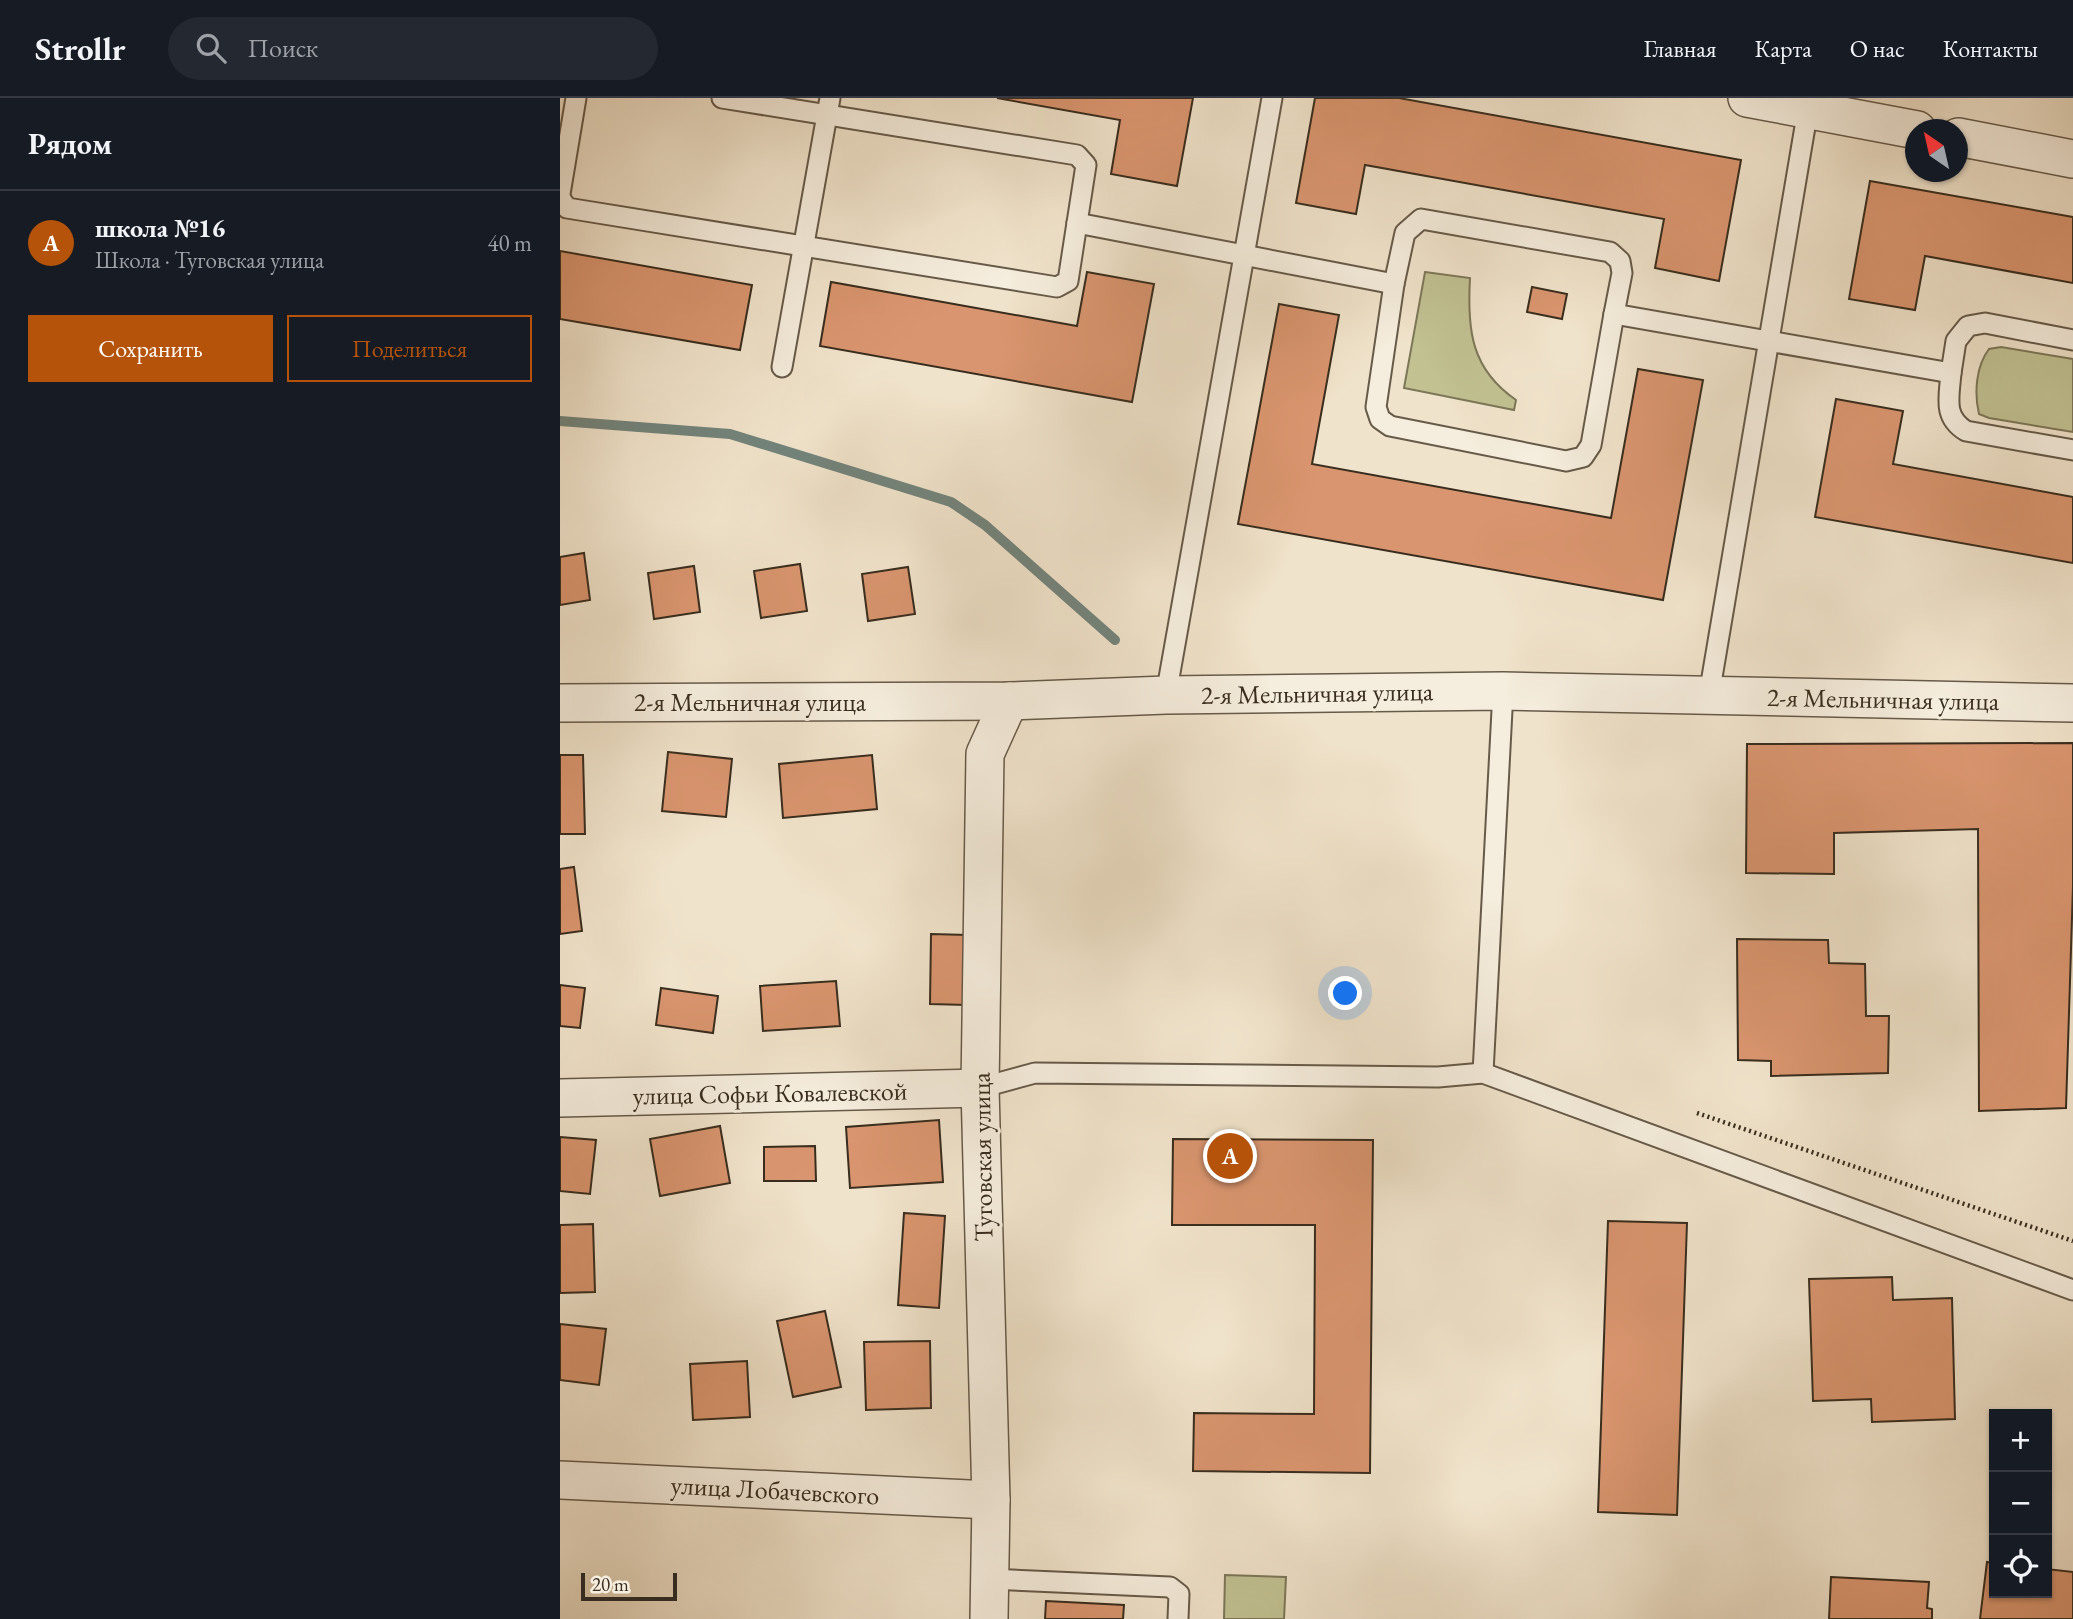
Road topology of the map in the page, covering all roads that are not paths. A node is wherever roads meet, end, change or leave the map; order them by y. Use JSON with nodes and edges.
{"nodes":[{"id":1,"x":576,"y":98,"type":"edge"},
{"id":2,"x":722,"y":98,"type":"edge"},
{"id":3,"x":1272,"y":98,"type":"edge"},
{"id":4,"x":1747,"y":98,"type":"edge"},
{"id":5,"x":828,"y":106,"type":"edge"},
{"id":6,"x":1808,"y":109,"type":"junction"},
{"id":7,"x":1905,"y":128,"type":"edge"},
{"id":8,"x":1968,"y":139,"type":"edge"},
{"id":9,"x":2073,"y":159,"type":"edge"},
{"id":10,"x":560,"y":196,"type":"edge"},
{"id":11,"x":1077,"y":223,"type":"junction"},
{"id":12,"x":804,"y":246,"type":"junction"},
{"id":13,"x":1244,"y":254,"type":"junction"},
{"id":14,"x":1394,"y":284,"type":"junction"},
{"id":15,"x":1614,"y":314,"type":"junction"},
{"id":16,"x":2073,"y":340,"type":"edge"},
{"id":17,"x":1769,"y":341,"type":"junction"},
{"id":18,"x":782,"y":367,"type":"dead end"},
{"id":19,"x":1951,"y":373,"type":"junction"},
{"id":20,"x":2073,"y":450,"type":"edge"},
{"id":21,"x":1503,"y":691,"type":"junction"},
{"id":22,"x":1166,"y":695,"type":"junction"},
{"id":23,"x":1709,"y":695,"type":"junction"},
{"id":24,"x":1009,"y":701,"type":"junction"},
{"id":25,"x":2073,"y":703,"type":"edge"},
{"id":26,"x":560,"y":704,"type":"edge"},
{"id":27,"x":1483,"y":1073,"type":"junction"},
{"id":28,"x":980,"y":1088,"type":"junction"},
{"id":29,"x":560,"y":1098,"type":"edge"},
{"id":30,"x":2073,"y":1290,"type":"edge"},
{"id":31,"x":560,"y":1480,"type":"edge"},
{"id":32,"x":991,"y":1500,"type":"junction"},
{"id":33,"x":989,"y":1579,"type":"junction"},
{"id":34,"x":989,"y":1619,"type":"edge"},
{"id":35,"x":1178,"y":1619,"type":"edge"}],
"edges":[{"from":1,"to":10,"type":"lane"},
{"from":2,"to":5,"type":"lane"},
{"from":3,"to":13,"type":"lane"},
{"from":4,"to":6,"type":"street"},
{"from":5,"to":11,"type":"lane"},
{"from":5,"to":12,"type":"lane"},
{"from":6,"to":7,"type":"street"},
{"from":6,"to":17,"type":"lane"},
{"from":8,"to":9,"type":"street"},
{"from":10,"to":12,"type":"lane"},
{"from":11,"to":12,"type":"lane"},
{"from":11,"to":13,"type":"lane"},
{"from":12,"to":18,"type":"lane"},
{"from":13,"to":14,"type":"lane"},
{"from":13,"to":22,"type":"lane"},
{"from":14,"to":15,"type":"lane"},
{"from":14,"to":15,"type":"lane"},
{"from":15,"to":17,"type":"lane"},
{"from":16,"to":19,"type":"lane"},
{"from":17,"to":19,"type":"lane"},
{"from":17,"to":23,"type":"lane"},
{"from":19,"to":20,"type":"lane"},
{"from":21,"to":22,"type":"street","name":"2-я Мельничная улица"},
{"from":21,"to":23,"type":"street","name":"2-я Мельничная улица"},
{"from":21,"to":27,"type":"lane"},
{"from":22,"to":24,"type":"street","name":"2-я Мельничная улица"},
{"from":23,"to":25,"type":"street","name":"2-я Мельничная улица"},
{"from":24,"to":26,"type":"street","name":"2-я Мельничная улица"},
{"from":24,"to":28,"type":"street","name":"Туговская улица"},
{"from":27,"to":28,"type":"lane"},
{"from":27,"to":30,"type":"lane"},
{"from":28,"to":29,"type":"street","name":"улица Софьи Ковалевской"},
{"from":28,"to":32,"type":"street","name":"Туговская улица"},
{"from":31,"to":32,"type":"street","name":"улица Лобачевского"},
{"from":32,"to":33,"type":"street","name":"Туговская улица"},
{"from":33,"to":34,"type":"street","name":"Туговская улица"},
{"from":33,"to":35,"type":"lane"}]}
